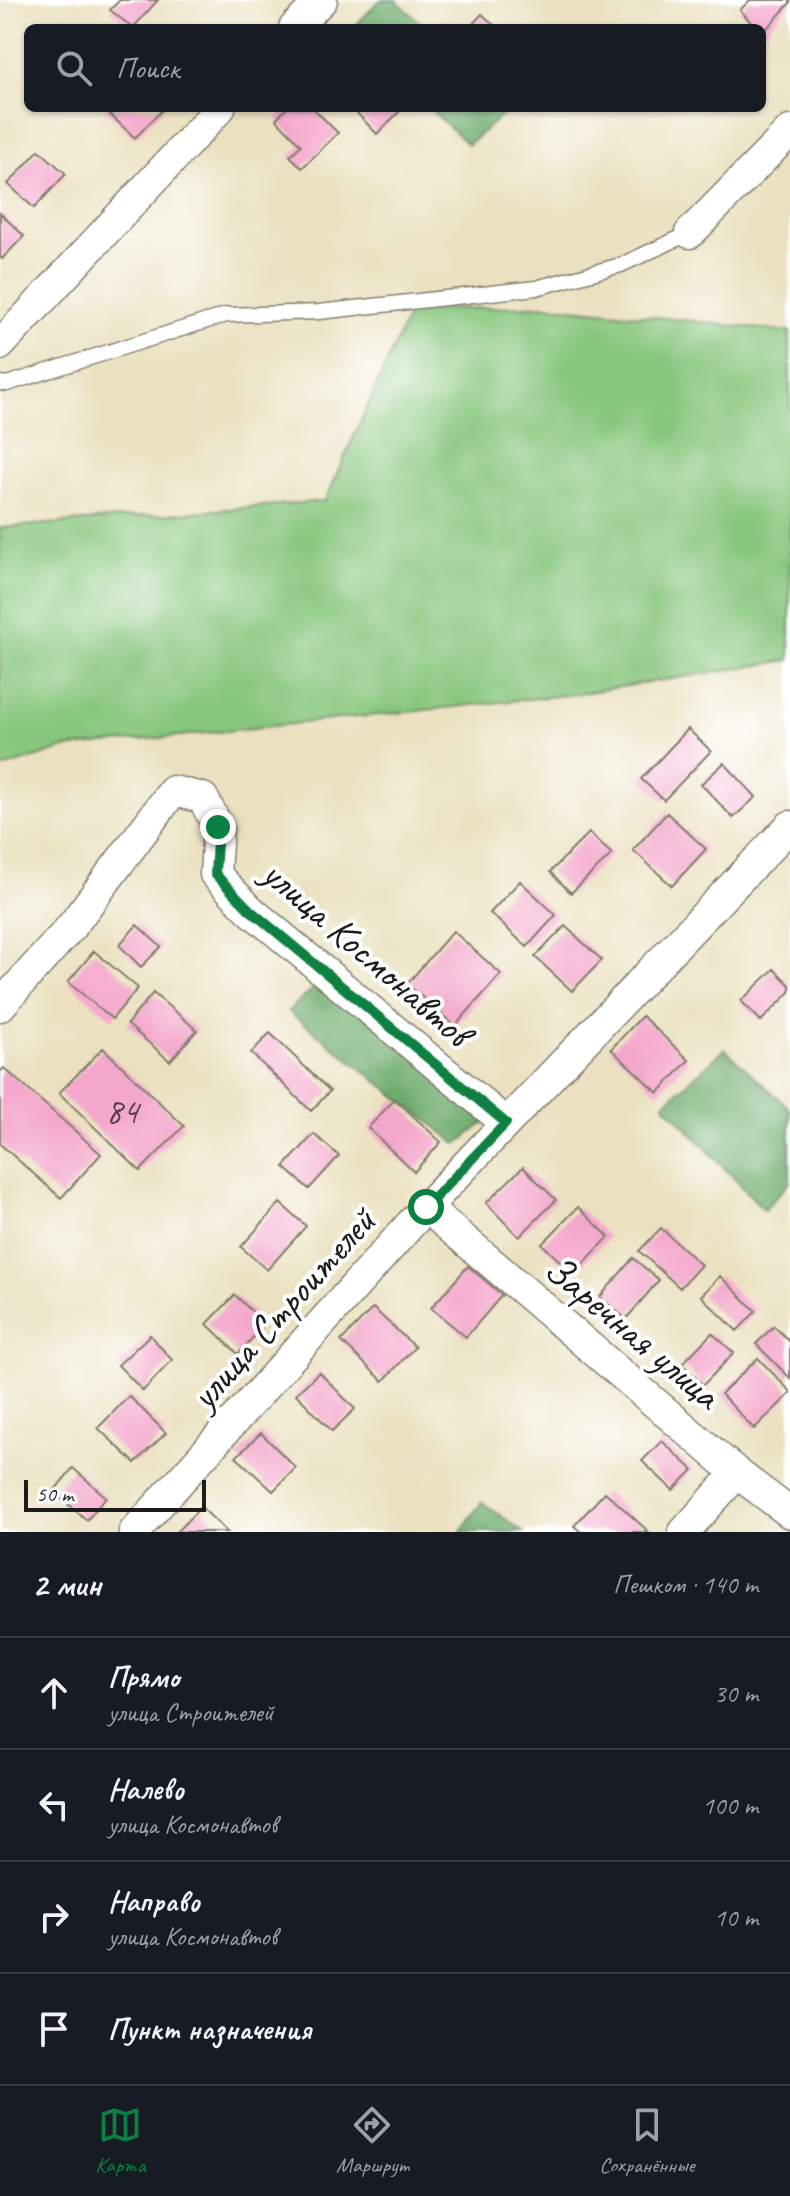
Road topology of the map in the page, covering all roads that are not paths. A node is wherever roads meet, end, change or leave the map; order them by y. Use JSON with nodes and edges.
{"nodes":[{"id":1,"x":322,"y":0,"type":"edge"},
{"id":2,"x":298,"y":24,"type":"edge"},
{"id":3,"x":216,"y":112,"type":"edge"},
{"id":4,"x":790,"y":131,"type":"edge"},
{"id":5,"x":690,"y":233,"type":"joint"},
{"id":6,"x":0,"y":345,"type":"edge"},
{"id":7,"x":0,"y":383,"type":"edge"},
{"id":8,"x":790,"y":826,"type":"edge"},
{"id":9,"x":0,"y":1006,"type":"edge"},
{"id":10,"x":506,"y":1123,"type":"junction"},
{"id":11,"x":426,"y":1207,"type":"junction"},
{"id":12,"x":737,"y":1473,"type":"junction"},
{"id":13,"x":790,"y":1513,"type":"edge"},
{"id":14,"x":134,"y":1532,"type":"edge"},
{"id":15,"x":684,"y":1532,"type":"edge"}],
"edges":[{"from":1,"to":2,"type":"street"},
{"from":3,"to":6,"type":"street"},
{"from":4,"to":5,"type":"street"},
{"from":5,"to":7,"type":"lane"},
{"from":8,"to":10,"type":"street","name":"улица Строителей"},
{"from":9,"to":10,"type":"street","name":"улица Космонавтов"},
{"from":10,"to":11,"type":"street","name":"улица Строителей"},
{"from":11,"to":12,"type":"street","name":"Заречная улица"},
{"from":11,"to":14,"type":"street","name":"улица Строителей"},
{"from":12,"to":13,"type":"street","name":"Заречная улица"},
{"from":12,"to":15,"type":"street"}]}
